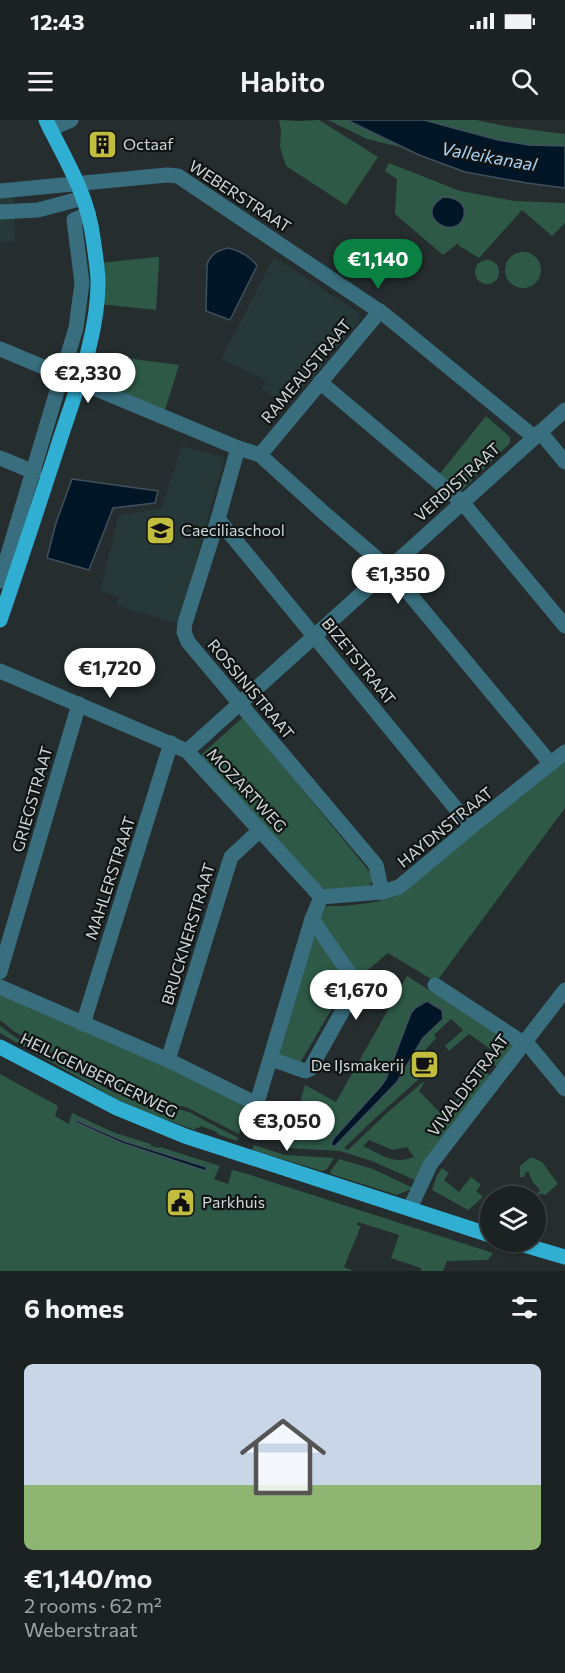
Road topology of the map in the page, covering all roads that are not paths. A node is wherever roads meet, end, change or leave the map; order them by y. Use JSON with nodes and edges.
{"nodes":[{"id":1,"x":71,"y":120,"type":"edge"},
{"id":2,"x":48,"y":125,"type":"edge"},
{"id":3,"x":78,"y":182,"type":"junction"},
{"id":4,"x":0,"y":191,"type":"edge"},
{"id":5,"x":83,"y":198,"type":"junction"},
{"id":6,"x":0,"y":212,"type":"edge"},
{"id":7,"x":81,"y":217,"type":"junction"},
{"id":8,"x":380,"y":312,"type":"junction"},
{"id":9,"x":0,"y":349,"type":"edge"},
{"id":10,"x":62,"y":375,"type":"junction"},
{"id":11,"x":78,"y":382,"type":"junction"},
{"id":12,"x":320,"y":382,"type":"junction"},
{"id":13,"x":565,"y":410,"type":"edge"},
{"id":14,"x":537,"y":435,"type":"junction"},
{"id":15,"x":238,"y":448,"type":"junction"},
{"id":16,"x":260,"y":455,"type":"junction"},
{"id":17,"x":0,"y":458,"type":"edge"},
{"id":18,"x":565,"y":462,"type":"edge"},
{"id":19,"x":34,"y":472,"type":"junction"},
{"id":20,"x":462,"y":502,"type":"junction"},
{"id":21,"x":218,"y":519,"type":"junction"},
{"id":22,"x":4,"y":551,"type":"edge"},
{"id":23,"x":388,"y":568,"type":"junction"},
{"id":24,"x":0,"y":581,"type":"edge"},
{"id":25,"x":0,"y":620,"type":"edge"},
{"id":26,"x":565,"y":626,"type":"edge"},
{"id":27,"x":314,"y":636,"type":"junction"},
{"id":28,"x":0,"y":672,"type":"edge"},
{"id":29,"x":79,"y":704,"type":"junction"},
{"id":30,"x":239,"y":704,"type":"junction"},
{"id":31,"x":171,"y":743,"type":"junction"},
{"id":32,"x":187,"y":751,"type":"junction"},
{"id":33,"x":565,"y":752,"type":"edge"},
{"id":34,"x":550,"y":764,"type":"junction"},
{"id":35,"x":471,"y":827,"type":"junction"},
{"id":36,"x":260,"y":830,"type":"junction"},
{"id":37,"x":382,"y":892,"type":"junction"},
{"id":38,"x":321,"y":897,"type":"junction"},
{"id":39,"x":312,"y":919,"type":"junction"},
{"id":40,"x":0,"y":972,"type":"edge"},
{"id":41,"x":435,"y":985,"type":"dead end"},
{"id":42,"x":0,"y":987,"type":"edge"},
{"id":43,"x":565,"y":990,"type":"edge"},
{"id":44,"x":83,"y":1024,"type":"junction"},
{"id":45,"x":524,"y":1043,"type":"junction"},
{"id":46,"x":0,"y":1047,"type":"edge"},
{"id":47,"x":271,"y":1059,"type":"junction"},
{"id":48,"x":168,"y":1060,"type":"junction"},
{"id":49,"x":565,"y":1089,"type":"edge"},
{"id":50,"x":257,"y":1104,"type":"junction"},
{"id":51,"x":250,"y":1126,"type":"dead end"},
{"id":52,"x":411,"y":1208,"type":"junction"},
{"id":53,"x":480,"y":1232,"type":"edge"},
{"id":54,"x":546,"y":1251,"type":"edge"},
{"id":55,"x":565,"y":1257,"type":"edge"}],
"edges":[{"from":1,"to":2,"type":"street"},
{"from":2,"to":3,"type":"main road"},
{"from":3,"to":4,"type":"street","name":"WEBERSTRAAT"},
{"from":3,"to":5,"type":"main road"},
{"from":3,"to":8,"type":"street","name":"WEBERSTRAAT"},
{"from":5,"to":6,"type":"street"},
{"from":5,"to":7,"type":"main road"},
{"from":7,"to":10,"type":"street"},
{"from":7,"to":11,"type":"main road"},
{"from":8,"to":12,"type":"street","name":"RAMEAUSTRAAT"},
{"from":8,"to":14,"type":"street","name":"WEBERSTRAAT"},
{"from":9,"to":10,"type":"street"},
{"from":10,"to":11,"type":"street"},
{"from":10,"to":19,"type":"street"},
{"from":11,"to":15,"type":"street"},
{"from":11,"to":25,"type":"main road"},
{"from":12,"to":16,"type":"street","name":"RAMEAUSTRAAT"},
{"from":12,"to":20,"type":"street"},
{"from":13,"to":14,"type":"street","name":"VERDISTRAAT"},
{"from":14,"to":18,"type":"street","name":"WEBERSTRAAT"},
{"from":14,"to":20,"type":"street","name":"VERDISTRAAT"},
{"from":15,"to":16,"type":"street"},
{"from":15,"to":21,"type":"street","name":"ROSSINISTRAAT"},
{"from":16,"to":23,"type":"street"},
{"from":17,"to":19,"type":"street"},
{"from":19,"to":22,"type":"street"},
{"from":20,"to":23,"type":"street","name":"VERDISTRAAT"},
{"from":20,"to":26,"type":"street"},
{"from":21,"to":27,"type":"street","name":"BIZETSTRAAT"},
{"from":21,"to":30,"type":"street","name":"ROSSINISTRAAT"},
{"from":22,"to":24,"type":"street"},
{"from":23,"to":27,"type":"street","name":"VERDISTRAAT"},
{"from":23,"to":34,"type":"street"},
{"from":27,"to":30,"type":"street","name":"VERDISTRAAT"},
{"from":27,"to":35,"type":"street","name":"BIZETSTRAAT"},
{"from":28,"to":29,"type":"street","name":"MOZARTWEG"},
{"from":29,"to":31,"type":"street","name":"MOZARTWEG"},
{"from":29,"to":40,"type":"street","name":"GRIEGSTRAAT"},
{"from":30,"to":32,"type":"street","name":"VERDISTRAAT"},
{"from":30,"to":37,"type":"street","name":"ROSSINISTRAAT"},
{"from":31,"to":32,"type":"street","name":"MOZARTWEG"},
{"from":31,"to":44,"type":"street","name":"MAHLERSTRAAT"},
{"from":32,"to":36,"type":"street","name":"MOZARTWEG"},
{"from":33,"to":34,"type":"street","name":"HAYDNSTRAAT"},
{"from":34,"to":35,"type":"street","name":"HAYDNSTRAAT"},
{"from":35,"to":37,"type":"street","name":"HAYDNSTRAAT"},
{"from":36,"to":38,"type":"street","name":"MOZARTWEG"},
{"from":36,"to":48,"type":"street","name":"BRUCKNERSTRAAT"},
{"from":37,"to":38,"type":"street","name":"HAYDNSTRAAT"},
{"from":38,"to":39,"type":"street"},
{"from":39,"to":47,"type":"street"},
{"from":39,"to":47,"type":"street"},
{"from":41,"to":45,"type":"street"},
{"from":42,"to":44,"type":"street"},
{"from":43,"to":45,"type":"street","name":"VIVALDISTRAAT"},
{"from":44,"to":48,"type":"street"},
{"from":45,"to":49,"type":"street"},
{"from":45,"to":52,"type":"street","name":"VIVALDISTRAAT"},
{"from":46,"to":52,"type":"main road","name":"HEILIGENBERGERWEG"},
{"from":47,"to":50,"type":"street"},
{"from":48,"to":50,"type":"street"},
{"from":50,"to":51,"type":"street"},
{"from":52,"to":53,"type":"main road","name":"HEILIGENBERGERWEG"},
{"from":54,"to":55,"type":"main road"}]}
